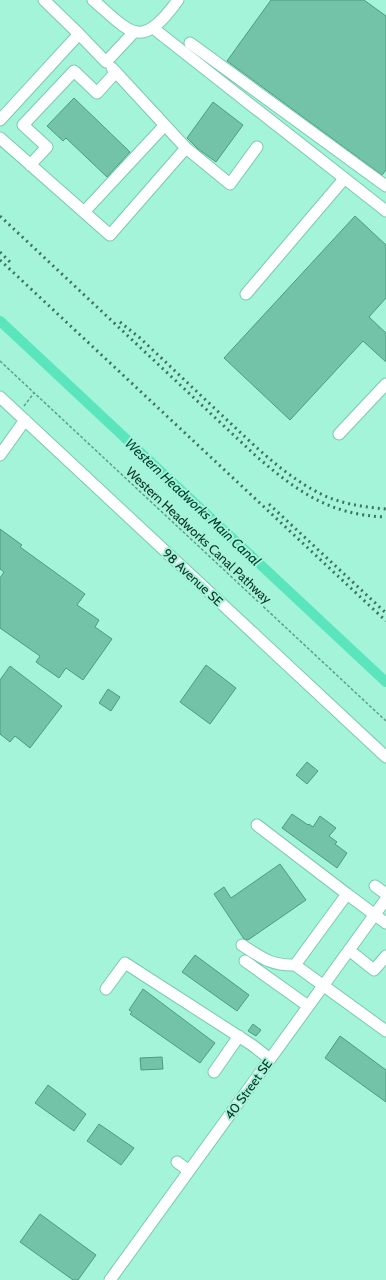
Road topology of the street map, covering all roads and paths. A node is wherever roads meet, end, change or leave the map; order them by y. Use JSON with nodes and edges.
{"nodes":[{"id":1,"x":44,"y":0,"type":"edge"},
{"id":2,"x":93,"y":0,"type":"edge"},
{"id":3,"x":178,"y":0,"type":"edge"},
{"id":4,"x":143,"y":31,"type":"junction"},
{"id":5,"x":79,"y":34,"type":"junction"},
{"id":6,"x":190,"y":43,"type":"dead end"},
{"id":7,"x":106,"y":62,"type":"junction"},
{"id":8,"x":116,"y":72,"type":"junction"},
{"id":9,"x":0,"y":120,"type":"edge"},
{"id":10,"x":165,"y":125,"type":"junction"},
{"id":11,"x":0,"y":138,"type":"edge"},
{"id":12,"x":257,"y":147,"type":"dead end"},
{"id":13,"x":186,"y":148,"type":"junction"},
{"id":14,"x":30,"y":165,"type":"junction"},
{"id":15,"x":344,"y":179,"type":"junction"},
{"id":16,"x":386,"y":186,"type":"edge"},
{"id":17,"x":386,"y":211,"type":"edge"},
{"id":18,"x":84,"y":212,"type":"junction"},
{"id":19,"x":246,"y":294,"type":"dead end"},
{"id":20,"x":0,"y":361,"type":"edge"},
{"id":21,"x":386,"y":384,"type":"edge"},
{"id":22,"x":34,"y":393,"type":"junction"},
{"id":23,"x":0,"y":397,"type":"edge"},
{"id":24,"x":21,"y":416,"type":"junction"},
{"id":25,"x":339,"y":434,"type":"dead end"},
{"id":26,"x":0,"y":453,"type":"edge"},
{"id":27,"x":386,"y":721,"type":"edge"},
{"id":28,"x":386,"y":757,"type":"edge"},
{"id":29,"x":257,"y":825,"type":"dead end"},
{"id":30,"x":375,"y":886,"type":"dead end"},
{"id":31,"x":347,"y":894,"type":"junction"},
{"id":32,"x":386,"y":894,"type":"edge"},
{"id":33,"x":386,"y":899,"type":"edge"},
{"id":34,"x":375,"y":914,"type":"junction"},
{"id":35,"x":386,"y":923,"type":"edge"},
{"id":36,"x":242,"y":945,"type":"dead end"},
{"id":37,"x":349,"y":950,"type":"junction"},
{"id":38,"x":386,"y":956,"type":"edge"},
{"id":39,"x":245,"y":961,"type":"dead end"},
{"id":40,"x":294,"y":965,"type":"junction"},
{"id":41,"x":323,"y":985,"type":"junction"},
{"id":42,"x":106,"y":989,"type":"dead end"},
{"id":43,"x":308,"y":1006,"type":"junction"},
{"id":44,"x":386,"y":1031,"type":"edge"},
{"id":45,"x":239,"y":1036,"type":"junction"},
{"id":46,"x":270,"y":1059,"type":"junction"},
{"id":47,"x":214,"y":1072,"type":"dead end"},
{"id":48,"x":177,"y":1162,"type":"dead end"},
{"id":49,"x":189,"y":1171,"type":"junction"},
{"id":50,"x":110,"y":1280,"type":"edge"}],
"edges":[{"from":1,"to":5,"type":"street"},
{"from":2,"to":4,"type":"street"},
{"from":3,"to":4,"type":"street"},
{"from":4,"to":7,"type":"street"},
{"from":4,"to":15,"type":"street"},
{"from":5,"to":7,"type":"street"},
{"from":5,"to":9,"type":"street"},
{"from":6,"to":16,"type":"street"},
{"from":7,"to":8,"type":"street"},
{"from":8,"to":10,"type":"street"},
{"from":8,"to":14,"type":"street"},
{"from":10,"to":13,"type":"street"},
{"from":10,"to":18,"type":"street"},
{"from":11,"to":14,"type":"street"},
{"from":12,"to":13,"type":"street"},
{"from":13,"to":18,"type":"street"},
{"from":14,"to":18,"type":"street"},
{"from":15,"to":17,"type":"street"},
{"from":15,"to":19,"type":"street"},
{"from":20,"to":22,"type":"path","name":"Western Headworks Canal Pathway"},
{"from":21,"to":25,"type":"street"},
{"from":22,"to":24,"type":"path"},
{"from":22,"to":27,"type":"path","name":"Western Headworks Canal Pathway"},
{"from":23,"to":24,"type":"street","name":"98 Avenue SE"},
{"from":24,"to":26,"type":"street"},
{"from":24,"to":28,"type":"street","name":"98 Avenue SE"},
{"from":29,"to":31,"type":"street"},
{"from":30,"to":32,"type":"street"},
{"from":31,"to":34,"type":"street"},
{"from":31,"to":40,"type":"street"},
{"from":33,"to":34,"type":"street","name":"40 Street SE"},
{"from":34,"to":35,"type":"street"},
{"from":34,"to":37,"type":"street","name":"40 Street SE"},
{"from":36,"to":40,"type":"street"},
{"from":37,"to":38,"type":"street"},
{"from":37,"to":41,"type":"street","name":"40 Street SE"},
{"from":39,"to":43,"type":"street"},
{"from":40,"to":41,"type":"street"},
{"from":41,"to":43,"type":"street","name":"40 Street SE"},
{"from":41,"to":44,"type":"street"},
{"from":42,"to":45,"type":"street"},
{"from":43,"to":46,"type":"street","name":"40 Street SE"},
{"from":45,"to":46,"type":"street"},
{"from":45,"to":47,"type":"street"},
{"from":46,"to":49,"type":"street","name":"40 Street SE"},
{"from":48,"to":49,"type":"street"},
{"from":49,"to":50,"type":"street","name":"40 Street SE"}]}
